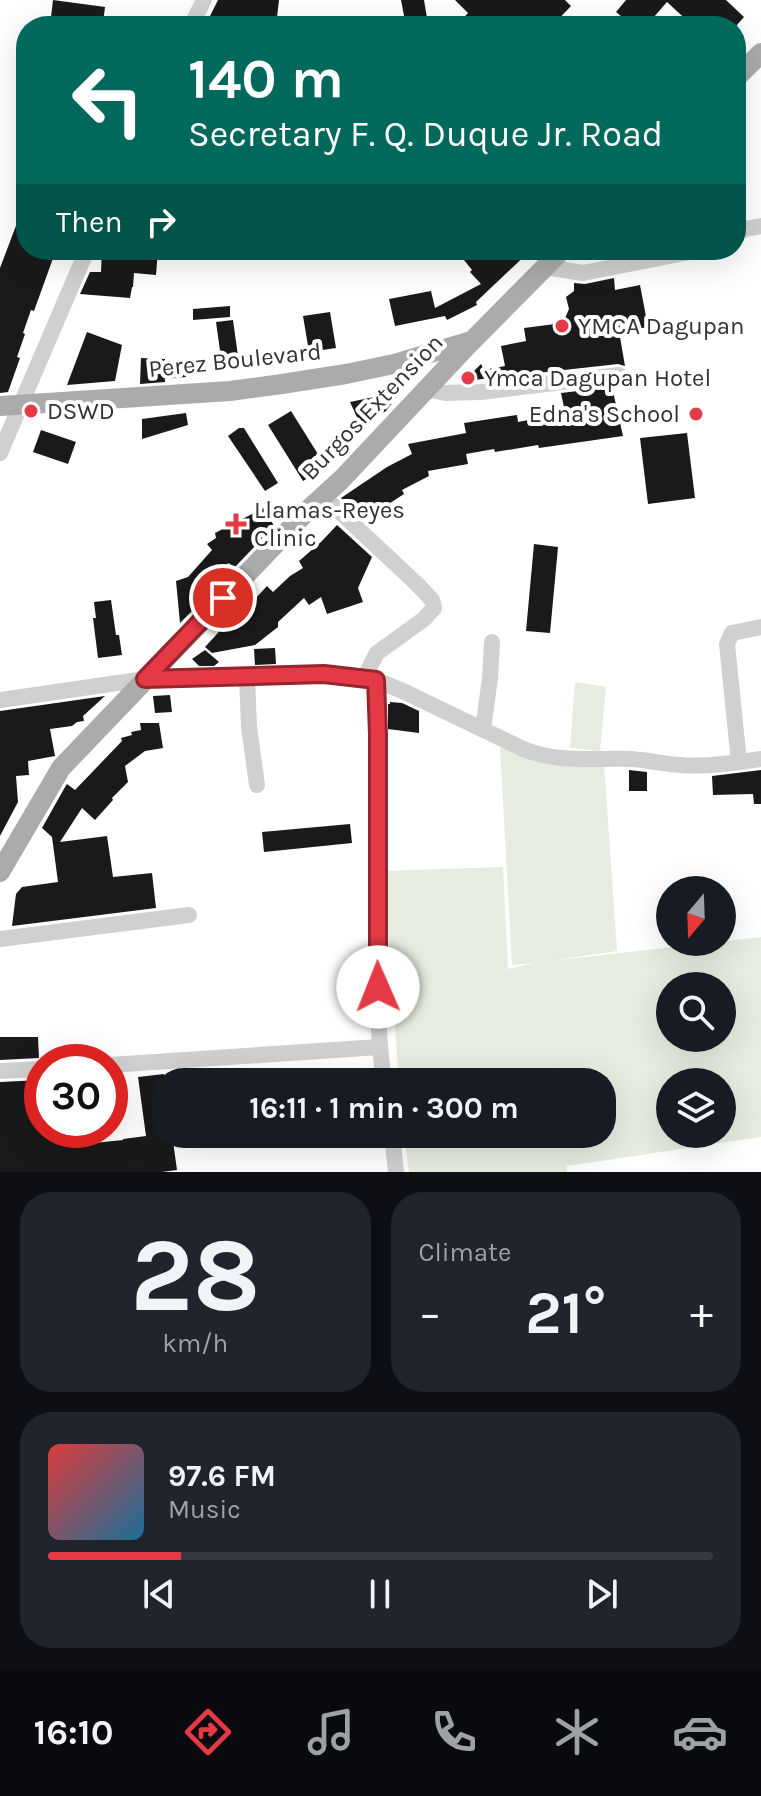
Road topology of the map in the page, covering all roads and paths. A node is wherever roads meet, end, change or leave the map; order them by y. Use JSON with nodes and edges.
{"nodes":[{"id":1,"x":761,"y":53,"type":"edge"},
{"id":2,"x":746,"y":68,"type":"edge"},
{"id":3,"x":83,"y":260,"type":"edge"},
{"id":4,"x":552,"y":260,"type":"edge"},
{"id":5,"x":649,"y":260,"type":"edge"},
{"id":6,"x":545,"y":267,"type":"junction"},
{"id":7,"x":471,"y":341,"type":"junction"},
{"id":8,"x":619,"y":375,"type":"dead end"},
{"id":9,"x":426,"y":389,"type":"junction"},
{"id":10,"x":21,"y":403,"type":"junction"},
{"id":11,"x":0,"y":406,"type":"edge"},
{"id":12,"x":0,"y":453,"type":"edge"},
{"id":13,"x":323,"y":496,"type":"junction"},
{"id":14,"x":761,"y":627,"type":"edge"},
{"id":15,"x":492,"y":642,"type":"dead end"},
{"id":16,"x":247,"y":677,"type":"junction"},
{"id":17,"x":145,"y":679,"type":"junction"},
{"id":18,"x":370,"y":679,"type":"junction"},
{"id":19,"x":0,"y":700,"type":"edge"},
{"id":20,"x":483,"y":730,"type":"junction"},
{"id":21,"x":761,"y":759,"type":"edge"},
{"id":22,"x":739,"y":762,"type":"junction"},
{"id":23,"x":257,"y":785,"type":"dead end"},
{"id":24,"x":0,"y":872,"type":"edge"},
{"id":25,"x":189,"y":915,"type":"dead end"},
{"id":26,"x":0,"y":939,"type":"edge"},
{"id":27,"x":379,"y":1047,"type":"junction"},
{"id":28,"x":128,"y":1064,"type":"edge"},
{"id":29,"x":382,"y":1068,"type":"edge"},
{"id":30,"x":24,"y":1070,"type":"edge"},
{"id":31,"x":0,"y":1071,"type":"edge"},
{"id":32,"x":393,"y":1148,"type":"edge"},
{"id":33,"x":396,"y":1172,"type":"edge"}],
"edges":[{"from":1,"to":2,"type":"main road"},
{"from":3,"to":10,"type":"street"},
{"from":4,"to":6,"type":"main road","name":"Burgos Extension"},
{"from":5,"to":6,"type":"street"},
{"from":6,"to":7,"type":"main road","name":"Burgos Extension"},
{"from":7,"to":9,"type":"main road","name":"Burgos Extension"},
{"from":7,"to":10,"type":"main road","name":"Perez Boulevard"},
{"from":8,"to":9,"type":"street"},
{"from":9,"to":13,"type":"main road","name":"Burgos Extension"},
{"from":10,"to":11,"type":"main road","name":"Perez Boulevard"},
{"from":10,"to":12,"type":"street"},
{"from":13,"to":17,"type":"main road","name":"Burgos Extension"},
{"from":13,"to":18,"type":"street"},
{"from":14,"to":22,"type":"street"},
{"from":15,"to":20,"type":"street"},
{"from":16,"to":17,"type":"street"},
{"from":16,"to":18,"type":"street"},
{"from":16,"to":23,"type":"street"},
{"from":17,"to":19,"type":"street"},
{"from":17,"to":24,"type":"main road","name":"Burgos Extension"},
{"from":18,"to":20,"type":"street"},
{"from":18,"to":27,"type":"street"},
{"from":20,"to":22,"type":"street"},
{"from":21,"to":22,"type":"street"},
{"from":25,"to":26,"type":"street"},
{"from":27,"to":28,"type":"street"},
{"from":27,"to":29,"type":"street"},
{"from":30,"to":31,"type":"street"},
{"from":32,"to":33,"type":"street"}]}
